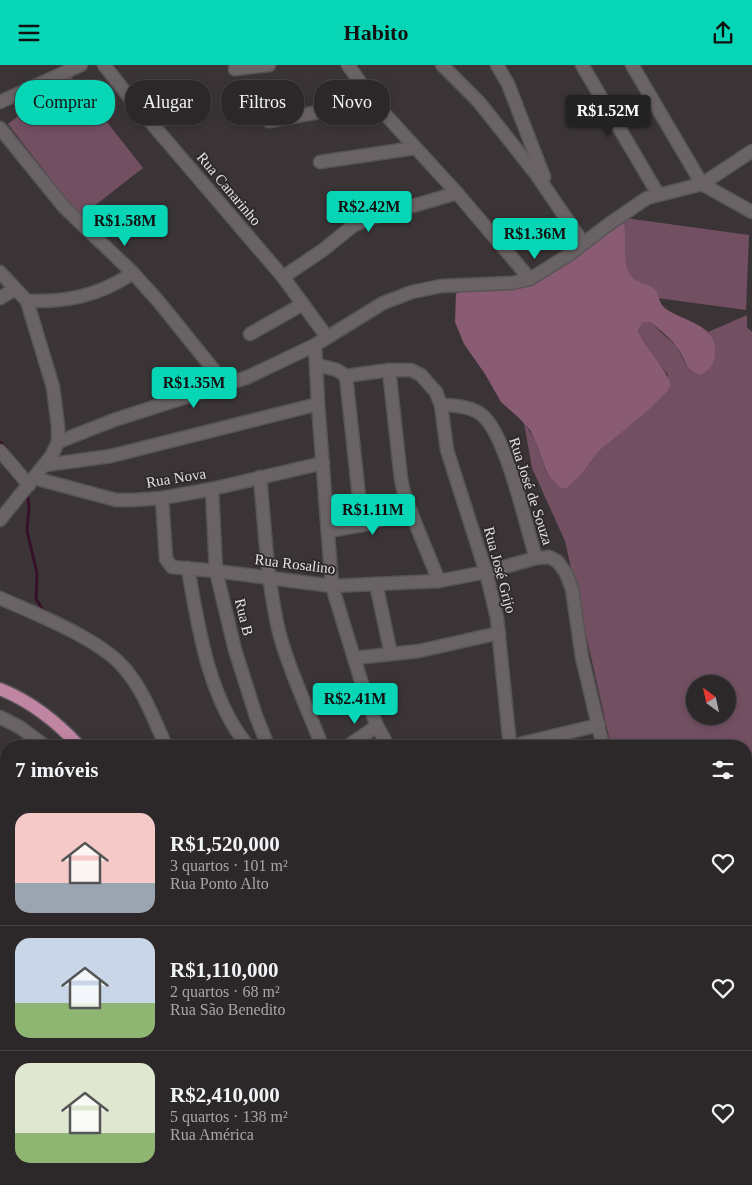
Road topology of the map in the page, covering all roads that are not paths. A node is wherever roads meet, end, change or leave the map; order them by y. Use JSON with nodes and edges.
{"nodes":[{"id":1,"x":81,"y":65,"type":"edge"},
{"id":2,"x":104,"y":65,"type":"edge"},
{"id":3,"x":269,"y":65,"type":"edge"},
{"id":4,"x":348,"y":65,"type":"edge"},
{"id":5,"x":442,"y":65,"type":"edge"},
{"id":6,"x":497,"y":65,"type":"edge"},
{"id":7,"x":582,"y":65,"type":"edge"},
{"id":8,"x":632,"y":65,"type":"edge"},
{"id":9,"x":234,"y":69,"type":"dead end"},
{"id":10,"x":359,"y":80,"type":"edge"},
{"id":11,"x":0,"y":101,"type":"edge"},
{"id":12,"x":390,"y":120,"type":"edge"},
{"id":13,"x":0,"y":128,"type":"edge"},
{"id":14,"x":415,"y":148,"type":"junction"},
{"id":15,"x":752,"y":151,"type":"edge"},
{"id":16,"x":320,"y":162,"type":"dead end"},
{"id":17,"x":702,"y":185,"type":"junction"},
{"id":18,"x":457,"y":193,"type":"junction"},
{"id":19,"x":550,"y":193,"type":"junction"},
{"id":20,"x":658,"y":194,"type":"junction"},
{"id":21,"x":752,"y":213,"type":"edge"},
{"id":22,"x":583,"y":243,"type":"junction"},
{"id":23,"x":0,"y":272,"type":"edge"},
{"id":24,"x":133,"y":273,"type":"junction"},
{"id":25,"x":283,"y":277,"type":"junction"},
{"id":26,"x":530,"y":279,"type":"junction"},
{"id":27,"x":16,"y":289,"type":"junction"},
{"id":28,"x":0,"y":298,"type":"edge"},
{"id":29,"x":27,"y":301,"type":"junction"},
{"id":30,"x":303,"y":304,"type":"junction"},
{"id":31,"x":250,"y":334,"type":"dead end"},
{"id":32,"x":327,"y":337,"type":"junction"},
{"id":33,"x":315,"y":345,"type":"junction"},
{"id":34,"x":316,"y":365,"type":"junction"},
{"id":35,"x":389,"y":370,"type":"junction"},
{"id":36,"x":346,"y":376,"type":"junction"},
{"id":37,"x":226,"y":385,"type":"junction"},
{"id":38,"x":318,"y":403,"type":"junction"},
{"id":39,"x":441,"y":405,"type":"junction"},
{"id":40,"x":58,"y":442,"type":"junction"},
{"id":41,"x":0,"y":451,"type":"edge"},
{"id":42,"x":323,"y":463,"type":"junction"},
{"id":43,"x":45,"y":465,"type":"junction"},
{"id":44,"x":260,"y":477,"type":"junction"},
{"id":45,"x":32,"y":481,"type":"junction"},
{"id":46,"x":212,"y":489,"type":"junction"},
{"id":47,"x":162,"y":498,"type":"junction"},
{"id":48,"x":411,"y":511,"type":"junction"},
{"id":49,"x":0,"y":521,"type":"edge"},
{"id":50,"x":362,"y":525,"type":"junction"},
{"id":51,"x":328,"y":531,"type":"junction"},
{"id":52,"x":536,"y":558,"type":"junction"},
{"id":53,"x":188,"y":568,"type":"junction"},
{"id":54,"x":216,"y":571,"type":"junction"},
{"id":55,"x":486,"y":572,"type":"junction"},
{"id":56,"x":269,"y":577,"type":"junction"},
{"id":57,"x":439,"y":581,"type":"junction"},
{"id":58,"x":376,"y":584,"type":"junction"},
{"id":59,"x":332,"y":586,"type":"junction"},
{"id":60,"x":0,"y":598,"type":"edge"},
{"id":61,"x":499,"y":633,"type":"junction"},
{"id":62,"x":391,"y":654,"type":"junction"},
{"id":63,"x":354,"y":658,"type":"junction"},
{"id":64,"x":0,"y":689,"type":"edge"},
{"id":65,"x":0,"y":717,"type":"edge"},
{"id":66,"x":599,"y":725,"type":"junction"},
{"id":67,"x":377,"y":726,"type":"junction"},
{"id":68,"x":37,"y":740,"type":"edge"},
{"id":69,"x":73,"y":740,"type":"edge"},
{"id":70,"x":163,"y":740,"type":"edge"},
{"id":71,"x":243,"y":740,"type":"edge"},
{"id":72,"x":266,"y":740,"type":"edge"},
{"id":73,"x":320,"y":740,"type":"edge"},
{"id":74,"x":357,"y":740,"type":"edge"},
{"id":75,"x":385,"y":740,"type":"edge"},
{"id":76,"x":509,"y":740,"type":"edge"},
{"id":77,"x":535,"y":740,"type":"edge"},
{"id":78,"x":603,"y":740,"type":"edge"}],
"edges":[{"from":1,"to":11,"type":"street"},
{"from":2,"to":25,"type":"street","name":"Rua Canarinho"},
{"from":3,"to":9,"type":"street"},
{"from":4,"to":10,"type":"street"},
{"from":5,"to":19,"type":"street"},
{"from":6,"to":19,"type":"street"},
{"from":7,"to":20,"type":"street"},
{"from":8,"to":17,"type":"street"},
{"from":12,"to":14,"type":"street"},
{"from":13,"to":24,"type":"street"},
{"from":14,"to":16,"type":"street"},
{"from":14,"to":18,"type":"street"},
{"from":15,"to":17,"type":"street"},
{"from":17,"to":20,"type":"street"},
{"from":17,"to":21,"type":"street"},
{"from":18,"to":25,"type":"street"},
{"from":18,"to":26,"type":"street"},
{"from":19,"to":22,"type":"street"},
{"from":20,"to":22,"type":"street"},
{"from":22,"to":26,"type":"street"},
{"from":23,"to":27,"type":"street"},
{"from":24,"to":29,"type":"street"},
{"from":24,"to":37,"type":"street"},
{"from":25,"to":30,"type":"street","name":"Rua Canarinho"},
{"from":26,"to":32,"type":"street"},
{"from":27,"to":28,"type":"street"},
{"from":27,"to":29,"type":"street"},
{"from":29,"to":40,"type":"street"},
{"from":30,"to":31,"type":"street"},
{"from":30,"to":32,"type":"street","name":"Rua Canarinho"},
{"from":32,"to":33,"type":"street"},
{"from":33,"to":34,"type":"street"},
{"from":33,"to":37,"type":"street"},
{"from":34,"to":36,"type":"street"},
{"from":34,"to":38,"type":"street"},
{"from":35,"to":36,"type":"street"},
{"from":35,"to":39,"type":"street"},
{"from":35,"to":48,"type":"street"},
{"from":36,"to":50,"type":"street"},
{"from":37,"to":40,"type":"street"},
{"from":38,"to":42,"type":"street"},
{"from":38,"to":43,"type":"street"},
{"from":39,"to":52,"type":"street","name":"Rua José de Souza"},
{"from":39,"to":55,"type":"street","name":"Rua José Grijo"},
{"from":40,"to":43,"type":"street"},
{"from":41,"to":45,"type":"street"},
{"from":42,"to":44,"type":"street","name":"Rua Nova"},
{"from":42,"to":51,"type":"street"},
{"from":43,"to":45,"type":"street"},
{"from":44,"to":46,"type":"street","name":"Rua Nova"},
{"from":44,"to":56,"type":"street"},
{"from":45,"to":47,"type":"street","name":"Rua Nova"},
{"from":45,"to":49,"type":"street"},
{"from":46,"to":47,"type":"street","name":"Rua Nova"},
{"from":46,"to":54,"type":"street","name":"Rua B"},
{"from":47,"to":53,"type":"street","name":"Rua Rosalino"},
{"from":48,"to":50,"type":"street"},
{"from":48,"to":57,"type":"street"},
{"from":50,"to":51,"type":"street"},
{"from":51,"to":59,"type":"street"},
{"from":52,"to":55,"type":"street","name":"Rua José de Souza"},
{"from":52,"to":66,"type":"street","name":"Rua José de Souza"},
{"from":53,"to":54,"type":"street","name":"Rua Rosalino"},
{"from":53,"to":71,"type":"street"},
{"from":54,"to":56,"type":"street","name":"Rua Rosalino"},
{"from":54,"to":72,"type":"street","name":"Rua B"},
{"from":55,"to":57,"type":"street","name":"Rua Rosalino"},
{"from":55,"to":61,"type":"street","name":"Rua José Grijo"},
{"from":56,"to":59,"type":"street","name":"Rua Rosalino"},
{"from":56,"to":73,"type":"street"},
{"from":57,"to":58,"type":"street","name":"Rua Rosalino"},
{"from":58,"to":59,"type":"street","name":"Rua Rosalino"},
{"from":58,"to":62,"type":"street"},
{"from":59,"to":63,"type":"street"},
{"from":60,"to":70,"type":"street"},
{"from":61,"to":62,"type":"street"},
{"from":61,"to":76,"type":"street","name":"Rua José Grijo"},
{"from":62,"to":63,"type":"street"},
{"from":63,"to":67,"type":"street"},
{"from":64,"to":69,"type":"main road"},
{"from":65,"to":68,"type":"street"},
{"from":66,"to":77,"type":"street"},
{"from":66,"to":78,"type":"street","name":"Rua José de Souza"},
{"from":67,"to":74,"type":"street"},
{"from":67,"to":75,"type":"street"}]}
